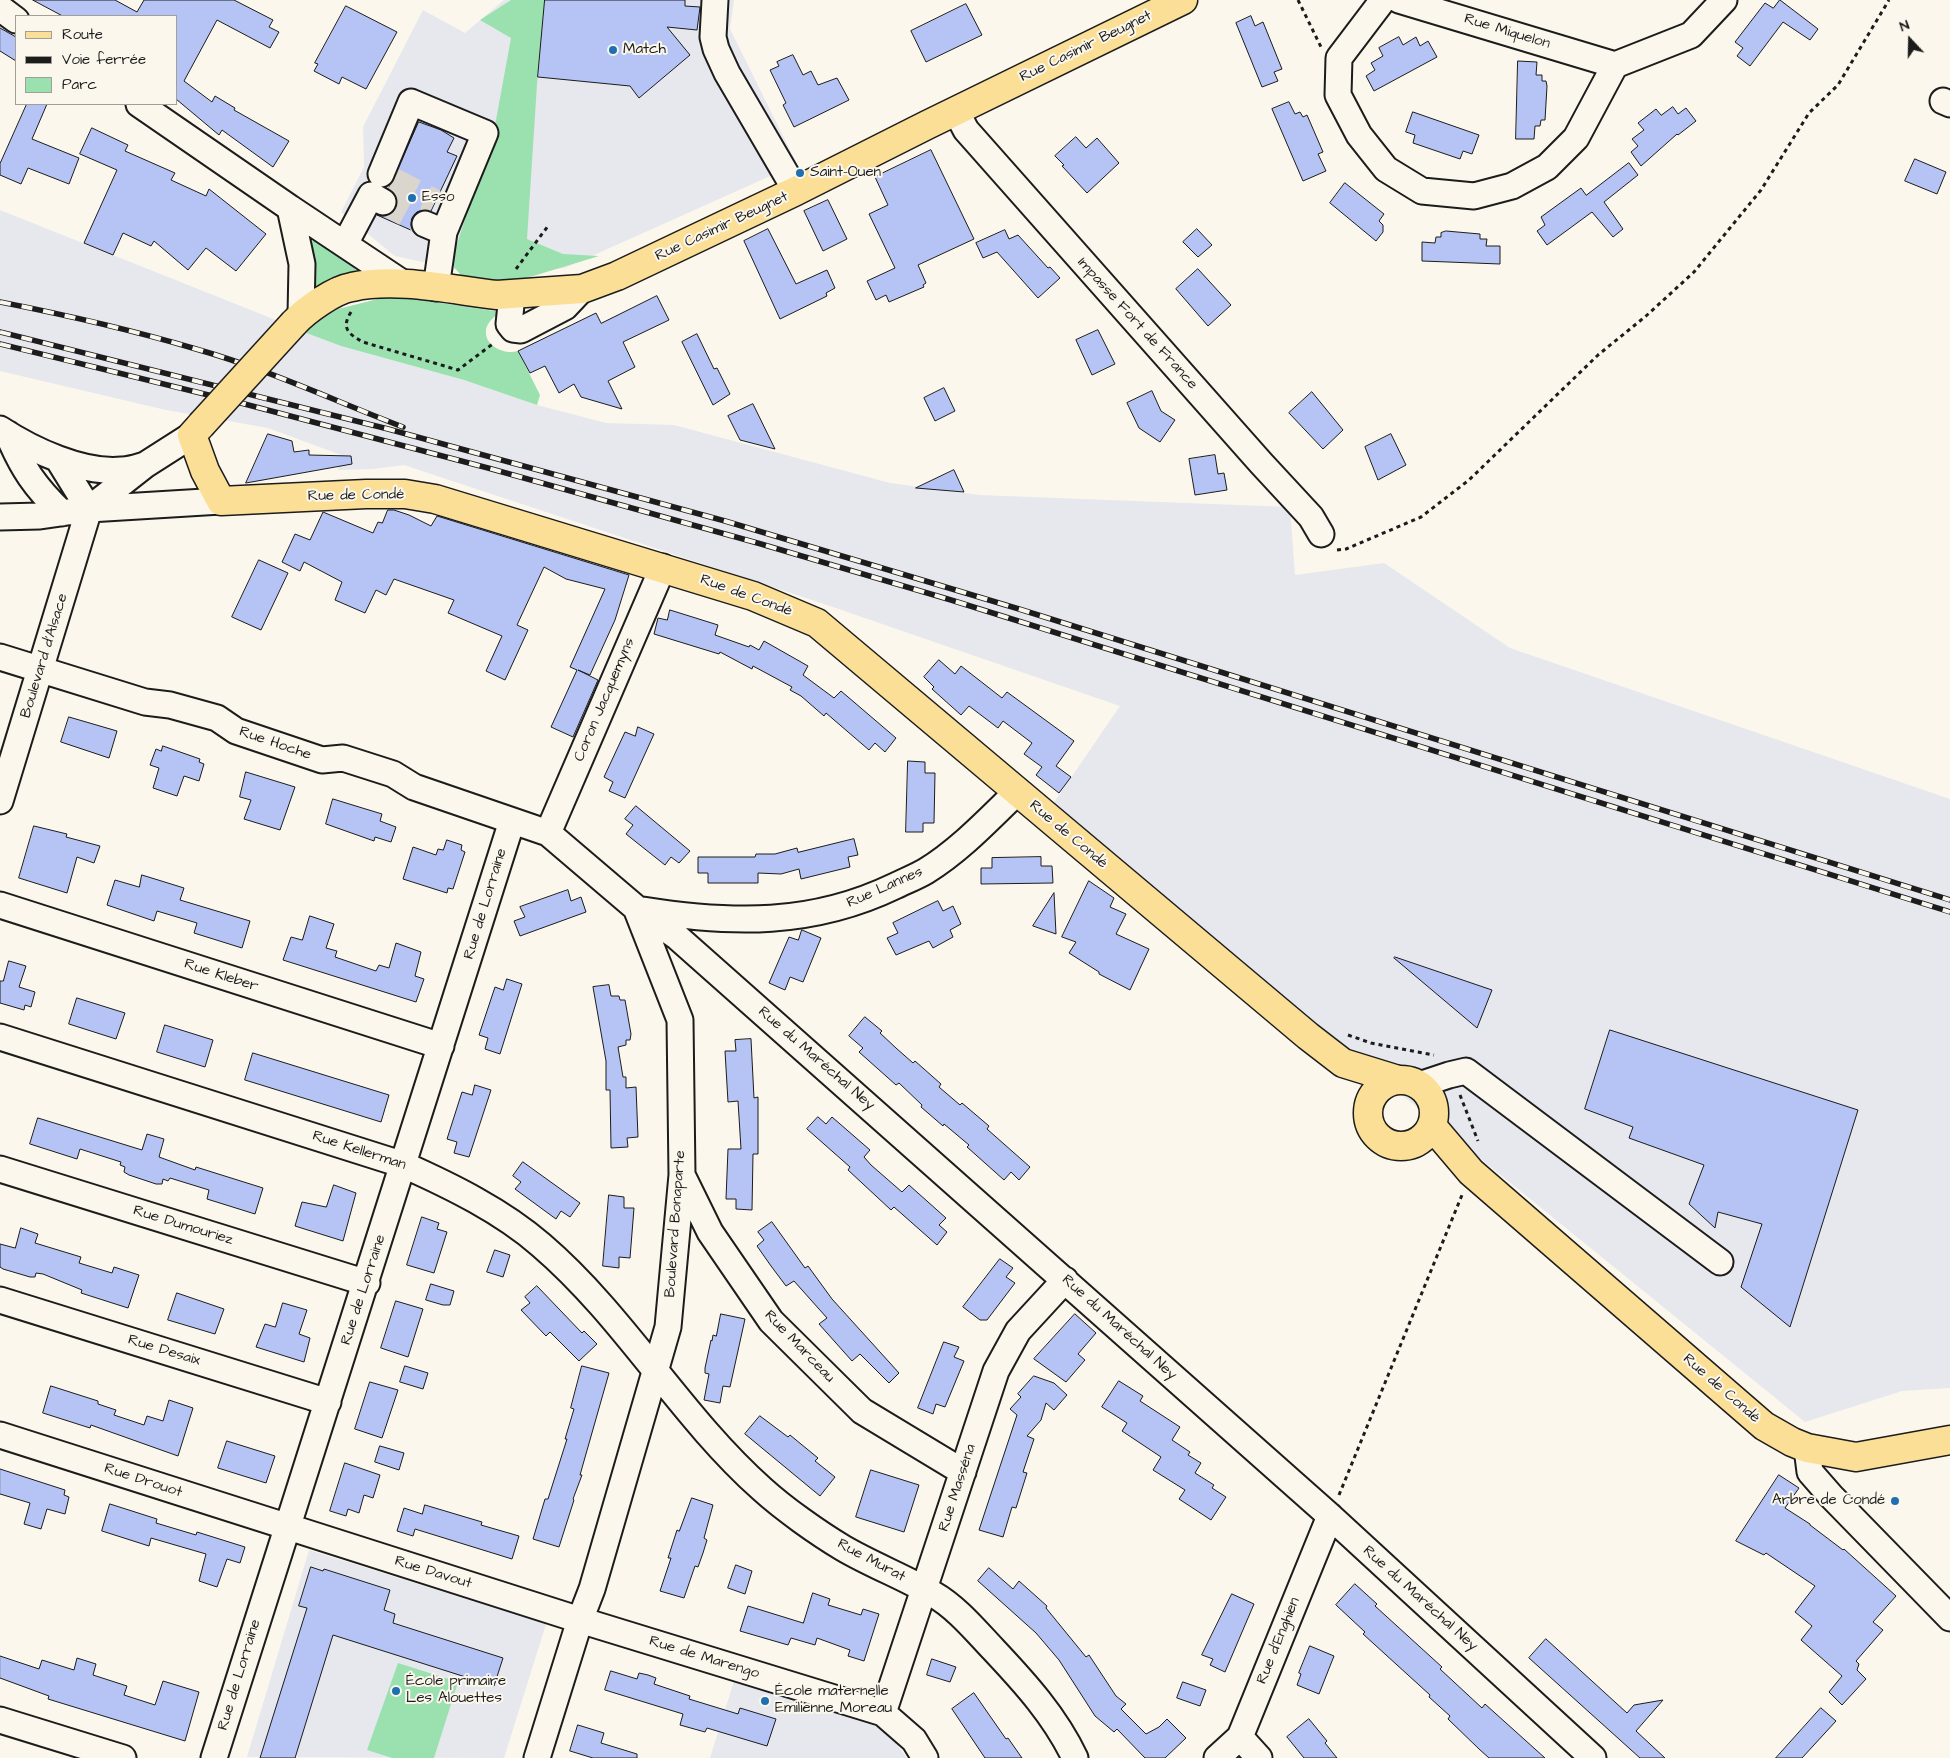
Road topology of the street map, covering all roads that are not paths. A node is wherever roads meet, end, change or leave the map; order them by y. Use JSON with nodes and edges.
{"nodes":[{"id":1,"x":715,"y":0,"type":"edge"},
{"id":2,"x":1183,"y":0,"type":"edge"},
{"id":3,"x":1383,"y":0,"type":"edge"},
{"id":4,"x":1399,"y":0,"type":"edge"},
{"id":5,"x":1724,"y":0,"type":"edge"},
{"id":6,"x":0,"y":8,"type":"edge"},
{"id":7,"x":15,"y":19,"type":"edge"},
{"id":8,"x":1615,"y":65,"type":"junction"},
{"id":9,"x":140,"y":105,"type":"edge"},
{"id":10,"x":956,"y":111,"type":"junction"},
{"id":11,"x":796,"y":191,"type":"junction"},
{"id":12,"x":290,"y":208,"type":"junction"},
{"id":13,"x":345,"y":244,"type":"junction"},
{"id":14,"x":404,"y":284,"type":"junction"},
{"id":15,"x":436,"y":288,"type":"junction"},
{"id":16,"x":582,"y":289,"type":"junction"},
{"id":17,"x":505,"y":295,"type":"junction"},
{"id":18,"x":297,"y":319,"type":"junction"},
{"id":19,"x":196,"y":430,"type":"junction"},
{"id":20,"x":4,"y":431,"type":"edge"},
{"id":21,"x":58,"y":459,"type":"junction"},
{"id":22,"x":145,"y":465,"type":"junction"},
{"id":23,"x":221,"y":501,"type":"junction"},
{"id":24,"x":89,"y":510,"type":"junction"},
{"id":25,"x":62,"y":513,"type":"junction"},
{"id":26,"x":0,"y":517,"type":"edge"},
{"id":27,"x":1321,"y":534,"type":"road end"},
{"id":28,"x":663,"y":567,"type":"junction"},
{"id":29,"x":0,"y":657,"type":"edge"},
{"id":30,"x":41,"y":670,"type":"junction"},
{"id":31,"x":1017,"y":792,"type":"junction"},
{"id":32,"x":0,"y":802,"type":"edge"},
{"id":33,"x":512,"y":821,"type":"junction"},
{"id":34,"x":548,"y":833,"type":"junction"},
{"id":35,"x":0,"y":905,"type":"edge"},
{"id":36,"x":636,"y":908,"type":"junction"},
{"id":37,"x":0,"y":1038,"type":"edge"},
{"id":38,"x":441,"y":1046,"type":"junction"},
{"id":39,"x":1343,"y":1063,"type":"junction"},
{"id":40,"x":1409,"y":1082,"type":"junction"},
{"id":41,"x":1368,"y":1107,"type":"junction"},
{"id":42,"x":1425,"y":1134,"type":"junction"},
{"id":43,"x":404,"y":1165,"type":"junction"},
{"id":44,"x":0,"y":1169,"type":"edge"},
{"id":45,"x":682,"y":1175,"type":"junction"},
{"id":46,"x":1720,"y":1262,"type":"dead end"},
{"id":47,"x":1065,"y":1280,"type":"junction"},
{"id":48,"x":367,"y":1283,"type":"junction"},
{"id":49,"x":0,"y":1300,"type":"edge"},
{"id":50,"x":657,"y":1370,"type":"junction"},
{"id":51,"x":328,"y":1402,"type":"junction"},
{"id":52,"x":0,"y":1435,"type":"edge"},
{"id":53,"x":1950,"y":1440,"type":"edge"},
{"id":54,"x":1807,"y":1448,"type":"junction"},
{"id":55,"x":963,"y":1472,"type":"junction"},
{"id":56,"x":1330,"y":1516,"type":"junction"},
{"id":57,"x":287,"y":1527,"type":"junction"},
{"id":58,"x":924,"y":1590,"type":"junction"},
{"id":59,"x":1950,"y":1618,"type":"edge"},
{"id":60,"x":580,"y":1620,"type":"junction"},
{"id":61,"x":883,"y":1713,"type":"junction"},
{"id":62,"x":0,"y":1720,"type":"edge"},
{"id":63,"x":1240,"y":1737,"type":"junction"},
{"id":64,"x":123,"y":1758,"type":"edge"},
{"id":65,"x":214,"y":1758,"type":"edge"},
{"id":66,"x":538,"y":1758,"type":"edge"},
{"id":67,"x":925,"y":1758,"type":"edge"},
{"id":68,"x":1075,"y":1758,"type":"edge"},
{"id":69,"x":1218,"y":1758,"type":"edge"},
{"id":70,"x":1258,"y":1758,"type":"edge"},
{"id":71,"x":1593,"y":1758,"type":"edge"}],
"edges":[{"from":1,"to":11,"type":"street"},
{"from":2,"to":10,"type":"main road","name":"Rue Casimir Beugnet"},
{"from":3,"to":8,"type":"street"},
{"from":4,"to":8,"type":"street","name":"Rue Miquelon"},
{"from":5,"to":8,"type":"street"},
{"from":6,"to":7,"type":"street"},
{"from":9,"to":12,"type":"street"},
{"from":10,"to":11,"type":"main road","name":"Rue Casimir Beugnet"},
{"from":10,"to":27,"type":"street","name":"Impasse Fort de France"},
{"from":11,"to":16,"type":"main road","name":"Rue Casimir Beugnet"},
{"from":12,"to":13,"type":"street"},
{"from":12,"to":18,"type":"street"},
{"from":13,"to":14,"type":"street"},
{"from":13,"to":15,"type":"street"},
{"from":14,"to":15,"type":"main road","name":"Rue Casimir Beugnet"},
{"from":14,"to":18,"type":"main road","name":"Rue Casimir Beugnet"},
{"from":15,"to":17,"type":"main road","name":"Rue Casimir Beugnet"},
{"from":16,"to":17,"type":"main road","name":"Rue Casimir Beugnet"},
{"from":16,"to":17,"type":"street"},
{"from":18,"to":19,"type":"main road","bridge":true},
{"from":19,"to":22,"type":"street"},
{"from":19,"to":23,"type":"main road"},
{"from":20,"to":21,"type":"street"},
{"from":20,"to":25,"type":"street"},
{"from":21,"to":22,"type":"street"},
{"from":21,"to":24,"type":"street"},
{"from":22,"to":24,"type":"street"},
{"from":23,"to":24,"type":"street","name":"Rue de Condé"},
{"from":23,"to":28,"type":"main road","name":"Rue de Condé"},
{"from":24,"to":25,"type":"street","name":"Rue de Condé"},
{"from":24,"to":30,"type":"street","name":"Boulevard d'Alsace"},
{"from":25,"to":26,"type":"street","name":"Rue de Condé"},
{"from":28,"to":31,"type":"main road","name":"Rue de Condé"},
{"from":28,"to":34,"type":"street","name":"Coron Jacquemyns"},
{"from":29,"to":30,"type":"street","name":"Rue Hoche"},
{"from":30,"to":32,"type":"street","name":"Boulevard d'Alsace"},
{"from":30,"to":33,"type":"street","name":"Rue Hoche"},
{"from":31,"to":36,"type":"street","name":"Rue Lannes"},
{"from":31,"to":39,"type":"main road","name":"Rue de Condé"},
{"from":33,"to":34,"type":"street","name":"Rue Hoche"},
{"from":33,"to":38,"type":"street","name":"Rue de Lorraine"},
{"from":34,"to":36,"type":"street","name":"Boulevard Bonaparte"},
{"from":35,"to":38,"type":"street","name":"Rue Kleber"},
{"from":36,"to":45,"type":"street","name":"Boulevard Bonaparte"},
{"from":36,"to":47,"type":"street","name":"Rue du Maréchal Ney"},
{"from":37,"to":43,"type":"street","name":"Rue Kellerman"},
{"from":38,"to":43,"type":"street","name":"Rue de Lorraine"},
{"from":39,"to":40,"type":"main road","name":"Rue de Condé"},
{"from":39,"to":41,"type":"main road","name":"Rue de Condé"},
{"from":40,"to":41,"type":"main road"},
{"from":40,"to":42,"type":"main road"},
{"from":40,"to":46,"type":"street"},
{"from":41,"to":42,"type":"main road"},
{"from":42,"to":54,"type":"main road","name":"Rue de Condé"},
{"from":43,"to":48,"type":"street","name":"Rue de Lorraine"},
{"from":43,"to":50,"type":"street","name":"Rue Kellerman"},
{"from":44,"to":48,"type":"street","name":"Rue Dumouriez"},
{"from":45,"to":50,"type":"street","name":"Boulevard Bonaparte"},
{"from":45,"to":55,"type":"street","name":"Rue Marceau"},
{"from":47,"to":55,"type":"street","name":"Rue Masséna"},
{"from":47,"to":56,"type":"street","name":"Rue du Maréchal Ney"},
{"from":48,"to":51,"type":"street","name":"Rue de Lorraine"},
{"from":49,"to":51,"type":"street","name":"Rue Desaix"},
{"from":50,"to":58,"type":"street","name":"Rue Murat"},
{"from":50,"to":60,"type":"street","name":"Boulevard Bonaparte"},
{"from":51,"to":57,"type":"street","name":"Rue de Lorraine"},
{"from":52,"to":57,"type":"street","name":"Rue Drouot"},
{"from":53,"to":54,"type":"main road","name":"Rue de Condé"},
{"from":54,"to":59,"type":"street"},
{"from":55,"to":58,"type":"street","name":"Rue Masséna"},
{"from":56,"to":63,"type":"street","name":"Rue d'Enghien"},
{"from":56,"to":71,"type":"street","name":"Rue du Maréchal Ney"},
{"from":57,"to":60,"type":"street","name":"Rue Davout"},
{"from":57,"to":65,"type":"street","name":"Rue de Lorraine"},
{"from":58,"to":61,"type":"street","name":"Rue Masséna"},
{"from":58,"to":68,"type":"street","name":"Rue Murat"},
{"from":60,"to":61,"type":"street","name":"Rue de Marengo"},
{"from":60,"to":66,"type":"street","name":"Boulevard Bonaparte"},
{"from":61,"to":67,"type":"street","name":"Rue de Marengo"},
{"from":62,"to":64,"type":"street"},
{"from":63,"to":69,"type":"street","name":"Rue d'Enghien"},
{"from":63,"to":70,"type":"street"}]}
